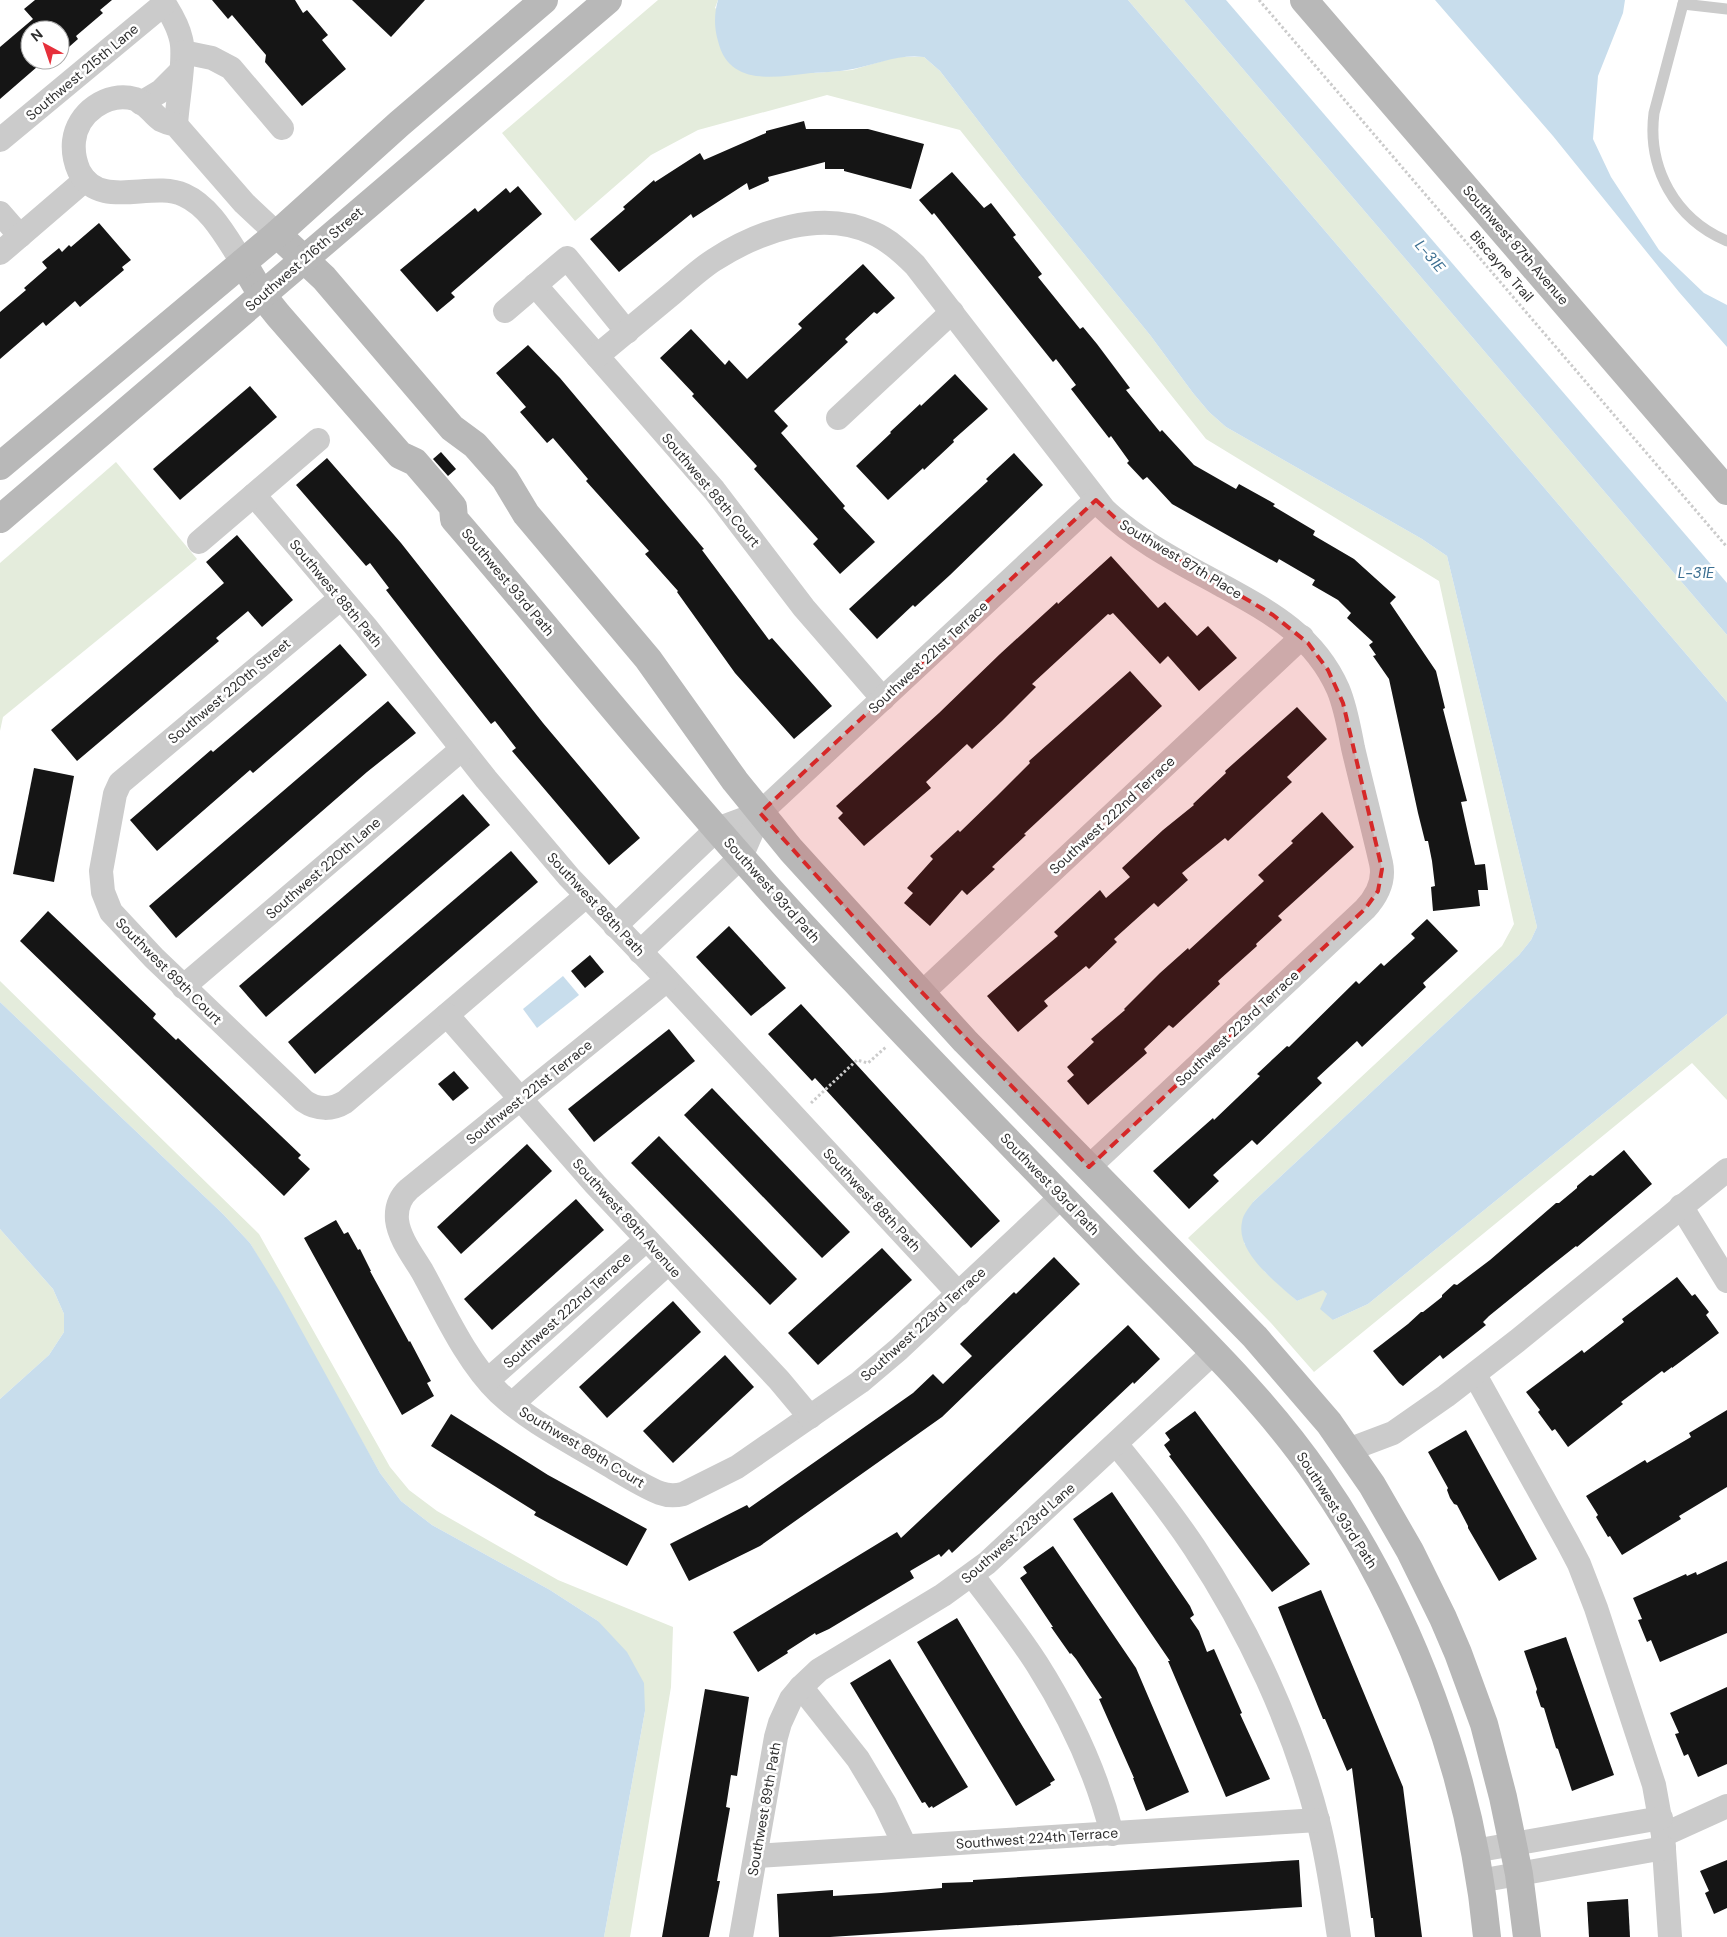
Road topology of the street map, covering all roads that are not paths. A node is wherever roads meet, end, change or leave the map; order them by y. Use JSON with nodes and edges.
{"nodes":[{"id":1,"x":544,"y":0,"type":"edge"},
{"id":2,"x":1304,"y":0,"type":"edge"},
{"id":3,"x":163,"y":2,"type":"edge"},
{"id":4,"x":601,"y":2,"type":"edge"},
{"id":5,"x":1684,"y":2,"type":"edge"},
{"id":6,"x":1727,"y":9,"type":"edge"},
{"id":7,"x":182,"y":61,"type":"junction"},
{"id":8,"x":142,"y":102,"type":"junction"},
{"id":9,"x":176,"y":125,"type":"junction"},
{"id":10,"x":282,"y":128,"type":"dead end"},
{"id":11,"x":0,"y":140,"type":"edge"},
{"id":12,"x":85,"y":180,"type":"junction"},
{"id":13,"x":0,"y":212,"type":"edge"},
{"id":14,"x":277,"y":234,"type":"junction"},
{"id":15,"x":20,"y":236,"type":"junction"},
{"id":16,"x":1727,"y":241,"type":"edge"},
{"id":17,"x":0,"y":253,"type":"edge"},
{"id":18,"x":304,"y":259,"type":"junction"},
{"id":19,"x":243,"y":263,"type":"junction"},
{"id":20,"x":535,"y":285,"type":"junction"},
{"id":21,"x":262,"y":295,"type":"junction"},
{"id":22,"x":505,"y":312,"type":"dead end"},
{"id":23,"x":952,"y":312,"type":"junction"},
{"id":24,"x":627,"y":332,"type":"junction"},
{"id":25,"x":597,"y":356,"type":"junction"},
{"id":26,"x":838,"y":418,"type":"dead end"},
{"id":27,"x":318,"y":440,"type":"dead end"},
{"id":28,"x":0,"y":466,"type":"edge"},
{"id":29,"x":1727,"y":491,"type":"edge"},
{"id":30,"x":254,"y":495,"type":"junction"},
{"id":31,"x":1096,"y":500,"type":"junction"},
{"id":32,"x":0,"y":519,"type":"edge"},
{"id":33,"x":199,"y":542,"type":"dead end"},
{"id":34,"x":341,"y":598,"type":"junction"},
{"id":35,"x":1302,"y":637,"type":"junction"},
{"id":36,"x":883,"y":699,"type":"junction"},
{"id":37,"x":462,"y":749,"type":"junction"},
{"id":38,"x":118,"y":786,"type":"joint"},
{"id":39,"x":760,"y":813,"type":"junction"},
{"id":40,"x":717,"y":829,"type":"junction"},
{"id":41,"x":742,"y":857,"type":"junction"},
{"id":42,"x":1380,"y":885,"type":"joint"},
{"id":43,"x":586,"y":896,"type":"junction"},
{"id":44,"x":615,"y":926,"type":"junction"},
{"id":45,"x":640,"y":952,"type":"junction"},
{"id":46,"x":668,"y":980,"type":"junction"},
{"id":47,"x":184,"y":987,"type":"junction"},
{"id":48,"x":922,"y":993,"type":"junction"},
{"id":49,"x":447,"y":1015,"type":"junction"},
{"id":50,"x":520,"y":1099,"type":"junction"},
{"id":51,"x":1089,"y":1167,"type":"junction"},
{"id":52,"x":1727,"y":1170,"type":"edge"},
{"id":53,"x":1061,"y":1197,"type":"junction"},
{"id":54,"x":1681,"y":1206,"type":"junction"},
{"id":55,"x":397,"y":1210,"type":"joint"},
{"id":56,"x":646,"y":1240,"type":"junction"},
{"id":57,"x":668,"y":1263,"type":"junction"},
{"id":58,"x":1727,"y":1281,"type":"edge"},
{"id":59,"x":959,"y":1294,"type":"junction"},
{"id":60,"x":1214,"y":1352,"type":"junction"},
{"id":61,"x":1475,"y":1375,"type":"junction"},
{"id":62,"x":488,"y":1380,"type":"junction"},
{"id":63,"x":512,"y":1404,"type":"junction"},
{"id":64,"x":810,"y":1417,"type":"junction"},
{"id":65,"x":1116,"y":1444,"type":"junction"},
{"id":66,"x":1348,"y":1450,"type":"junction"},
{"id":67,"x":670,"y":1496,"type":"joint"},
{"id":68,"x":972,"y":1575,"type":"junction"},
{"id":69,"x":801,"y":1687,"type":"junction"},
{"id":70,"x":1727,"y":1806,"type":"edge"},
{"id":71,"x":1318,"y":1820,"type":"junction"},
{"id":72,"x":1663,"y":1833,"type":"junction"},
{"id":73,"x":1112,"y":1834,"type":"junction"},
{"id":74,"x":1513,"y":1844,"type":"junction"},
{"id":75,"x":905,"y":1846,"type":"junction"},
{"id":76,"x":1474,"y":1851,"type":"junction"},
{"id":77,"x":756,"y":1856,"type":"junction"},
{"id":78,"x":1519,"y":1874,"type":"junction"},
{"id":79,"x":1479,"y":1881,"type":"junction"},
{"id":80,"x":741,"y":1937,"type":"edge"},
{"id":81,"x":1339,"y":1937,"type":"edge"},
{"id":82,"x":1487,"y":1937,"type":"edge"},
{"id":83,"x":1527,"y":1937,"type":"edge"},
{"id":84,"x":1670,"y":1937,"type":"edge"}],
"edges":[{"from":1,"to":14,"type":"street"},
{"from":2,"to":29,"type":"street","name":"Southwest 87th Avenue"},
{"from":3,"to":7,"type":"street"},
{"from":3,"to":11,"type":"street","name":"Southwest 215th Lane"},
{"from":4,"to":18,"type":"street","name":"Southwest 216th Street"},
{"from":5,"to":6,"type":"lane"},
{"from":5,"to":16,"type":"lane"},
{"from":7,"to":8,"type":"street"},
{"from":7,"to":9,"type":"street"},
{"from":7,"to":10,"type":"street"},
{"from":8,"to":9,"type":"street"},
{"from":8,"to":12,"type":"street"},
{"from":9,"to":14,"type":"street"},
{"from":12,"to":15,"type":"street"},
{"from":12,"to":19,"type":"street"},
{"from":13,"to":15,"type":"street"},
{"from":14,"to":18,"type":"street"},
{"from":14,"to":19,"type":"street"},
{"from":15,"to":17,"type":"street"},
{"from":18,"to":21,"type":"street","name":"Southwest 216th Street"},
{"from":18,"to":39,"type":"street"},
{"from":19,"to":21,"type":"street","name":"Southwest 93rd Path"},
{"from":19,"to":28,"type":"street"},
{"from":20,"to":22,"type":"street"},
{"from":20,"to":24,"type":"street"},
{"from":20,"to":25,"type":"street","name":"Southwest 88th Court"},
{"from":21,"to":32,"type":"street","name":"Southwest 216th Street"},
{"from":21,"to":40,"type":"street","name":"Southwest 93rd Path"},
{"from":23,"to":24,"type":"street","name":"Southwest 87th Place"},
{"from":23,"to":26,"type":"street"},
{"from":23,"to":31,"type":"street","name":"Southwest 87th Place"},
{"from":24,"to":25,"type":"street"},
{"from":25,"to":36,"type":"street","name":"Southwest 88th Court"},
{"from":27,"to":30,"type":"street"},
{"from":30,"to":33,"type":"street"},
{"from":30,"to":34,"type":"street","name":"Southwest 88th Path"},
{"from":31,"to":35,"type":"street","name":"Southwest 87th Place"},
{"from":31,"to":36,"type":"street","name":"Southwest 221st Terrace"},
{"from":34,"to":37,"type":"street","name":"Southwest 88th Path"},
{"from":34,"to":38,"type":"street","name":"Southwest 220th Street"},
{"from":35,"to":42,"type":"street","name":"Southwest 87th Place"},
{"from":35,"to":48,"type":"street","name":"Southwest 222nd Terrace"},
{"from":36,"to":39,"type":"street","name":"Southwest 221st Terrace"},
{"from":37,"to":43,"type":"street","name":"Southwest 88th Path"},
{"from":37,"to":47,"type":"street","name":"Southwest 220th Lane"},
{"from":38,"to":47,"type":"street","name":"Southwest 89th Court"},
{"from":39,"to":40,"type":"street","name":"Southwest 221st Terrace"},
{"from":39,"to":41,"type":"street","name":"Southwest 221st Terrace"},
{"from":39,"to":48,"type":"street"},
{"from":40,"to":41,"type":"street","name":"Southwest 93rd Path"},
{"from":40,"to":44,"type":"street","name":"Southwest 221st Terrace"},
{"from":41,"to":45,"type":"street","name":"Southwest 221st Terrace"},
{"from":41,"to":53,"type":"street","name":"Southwest 93rd Path"},
{"from":42,"to":51,"type":"street","name":"Southwest 223rd Terrace"},
{"from":43,"to":44,"type":"street","name":"Southwest 88th Path"},
{"from":43,"to":49,"type":"street"},
{"from":44,"to":45,"type":"street","name":"Southwest 88th Path"},
{"from":45,"to":46,"type":"street","name":"Southwest 88th Path"},
{"from":46,"to":50,"type":"street","name":"Southwest 221st Terrace"},
{"from":46,"to":59,"type":"street","name":"Southwest 88th Path"},
{"from":47,"to":49,"type":"street","name":"Southwest 89th Court"},
{"from":48,"to":51,"type":"street"},
{"from":49,"to":50,"type":"street","name":"Southwest 89th Avenue"},
{"from":50,"to":55,"type":"street","name":"Southwest 221st Terrace"},
{"from":50,"to":56,"type":"street","name":"Southwest 89th Avenue"},
{"from":51,"to":66,"type":"street"},
{"from":52,"to":54,"type":"street"},
{"from":53,"to":59,"type":"street","name":"Southwest 223rd Terrace"},
{"from":53,"to":60,"type":"street","name":"Southwest 93rd Path"},
{"from":54,"to":58,"type":"street"},
{"from":54,"to":61,"type":"street"},
{"from":55,"to":62,"type":"street","name":"Southwest 89th Court"},
{"from":56,"to":57,"type":"street","name":"Southwest 89th Avenue"},
{"from":56,"to":62,"type":"street","name":"Southwest 222nd Terrace"},
{"from":57,"to":63,"type":"street"},
{"from":57,"to":64,"type":"street","name":"Southwest 89th Avenue"},
{"from":59,"to":64,"type":"street","name":"Southwest 223rd Terrace"},
{"from":60,"to":65,"type":"street","name":"Southwest 223rd Lane"},
{"from":60,"to":76,"type":"street","name":"Southwest 93rd Path"},
{"from":61,"to":66,"type":"street"},
{"from":61,"to":72,"type":"street"},
{"from":62,"to":63,"type":"street","name":"Southwest 89th Court"},
{"from":63,"to":67,"type":"street","name":"Southwest 89th Court"},
{"from":64,"to":67,"type":"street","name":"Southwest 223rd Terrace"},
{"from":65,"to":68,"type":"street","name":"Southwest 223rd Lane"},
{"from":65,"to":71,"type":"street"},
{"from":66,"to":74,"type":"street"},
{"from":68,"to":69,"type":"street","name":"Southwest 223rd Lane"},
{"from":68,"to":73,"type":"street"},
{"from":69,"to":75,"type":"street"},
{"from":69,"to":77,"type":"street","name":"Southwest 89th Path"},
{"from":70,"to":72,"type":"street"},
{"from":71,"to":73,"type":"street","name":"Southwest 224th Terrace"},
{"from":71,"to":81,"type":"street"},
{"from":72,"to":74,"type":"street"},
{"from":72,"to":78,"type":"street"},
{"from":72,"to":84,"type":"street"},
{"from":73,"to":75,"type":"street","name":"Southwest 224th Terrace"},
{"from":74,"to":76,"type":"street"},
{"from":74,"to":78,"type":"street"},
{"from":75,"to":77,"type":"street","name":"Southwest 224th Terrace"},
{"from":76,"to":79,"type":"street","name":"Southwest 93rd Path"},
{"from":77,"to":80,"type":"street","name":"Southwest 89th Path"},
{"from":78,"to":79,"type":"street"},
{"from":78,"to":83,"type":"street"},
{"from":79,"to":82,"type":"street","name":"Southwest 93rd Path"}]}
